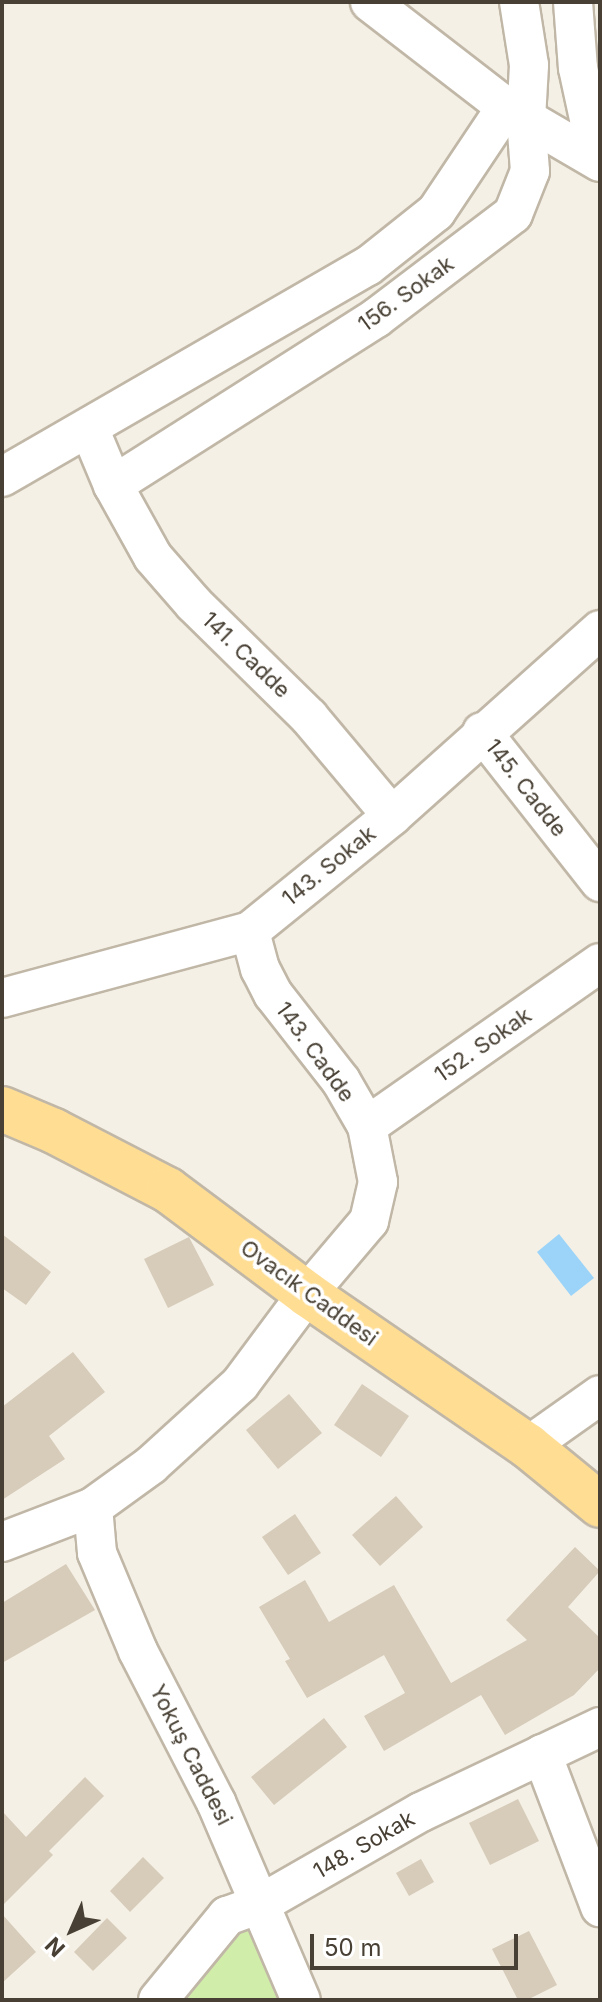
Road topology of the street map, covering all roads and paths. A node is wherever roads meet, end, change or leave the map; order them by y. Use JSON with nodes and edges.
{"nodes":[{"id":1,"x":370,"y":2,"type":"edge"},
{"id":2,"x":519,"y":2,"type":"edge"},
{"id":3,"x":573,"y":2,"type":"edge"},
{"id":4,"x":516,"y":113,"type":"junction"},
{"id":5,"x":600,"y":138,"type":"edge"},
{"id":6,"x":600,"y":162,"type":"edge"},
{"id":7,"x":89,"y":428,"type":"junction"},
{"id":8,"x":2,"y":477,"type":"edge"},
{"id":9,"x":113,"y":485,"type":"junction"},
{"id":10,"x":600,"y":630,"type":"edge"},
{"id":11,"x":482,"y":732,"type":"junction"},
{"id":12,"x":392,"y":816,"type":"junction"},
{"id":13,"x":600,"y":882,"type":"edge"},
{"id":14,"x":250,"y":931,"type":"junction"},
{"id":15,"x":600,"y":963,"type":"edge"},
{"id":16,"x":2,"y":998,"type":"edge"},
{"id":17,"x":2,"y":1109,"type":"edge"},
{"id":18,"x":367,"y":1126,"type":"junction"},
{"id":19,"x":307,"y":1294,"type":"junction"},
{"id":20,"x":600,"y":1395,"type":"edge"},
{"id":21,"x":528,"y":1446,"type":"junction"},
{"id":22,"x":600,"y":1505,"type":"edge"},
{"id":23,"x":93,"y":1507,"type":"junction"},
{"id":24,"x":2,"y":1542,"type":"edge"},
{"id":25,"x":600,"y":1727,"type":"edge"},
{"id":26,"x":542,"y":1754,"type":"junction"},
{"id":27,"x":262,"y":1903,"type":"junction"},
{"id":28,"x":600,"y":1907,"type":"edge"},
{"id":29,"x":158,"y":2000,"type":"edge"},
{"id":30,"x":301,"y":2000,"type":"edge"}],
"edges":[{"from":1,"to":4,"type":"street"},
{"from":2,"to":4,"type":"street","name":"156. Sokak"},
{"from":3,"to":5,"type":"street"},
{"from":4,"to":6,"type":"street"},
{"from":4,"to":7,"type":"street"},
{"from":4,"to":9,"type":"street","name":"156. Sokak"},
{"from":7,"to":8,"type":"street"},
{"from":7,"to":9,"type":"street","name":"141. Cadde"},
{"from":9,"to":12,"type":"street","name":"141. Cadde"},
{"from":10,"to":11,"type":"street","name":"143. Sokak"},
{"from":11,"to":12,"type":"street","name":"143. Sokak"},
{"from":11,"to":13,"type":"street","name":"145. Cadde"},
{"from":12,"to":14,"type":"street","name":"143. Sokak"},
{"from":14,"to":16,"type":"street","name":"143. Sokak"},
{"from":14,"to":18,"type":"street","name":"143. Cadde"},
{"from":15,"to":18,"type":"street","name":"152. Sokak"},
{"from":17,"to":19,"type":"main road","name":"Ovacık Caddesi"},
{"from":18,"to":19,"type":"street","name":"143. Cadde"},
{"from":19,"to":21,"type":"main road","name":"Ovacık Caddesi"},
{"from":19,"to":23,"type":"street","name":"143. Cadde"},
{"from":20,"to":21,"type":"street"},
{"from":21,"to":22,"type":"main road","name":"Ovacık Caddesi"},
{"from":23,"to":24,"type":"street","name":"143. Cadde"},
{"from":23,"to":27,"type":"street","name":"Yokuş Caddesi"},
{"from":25,"to":26,"type":"street","name":"148. Sokak"},
{"from":26,"to":27,"type":"street","name":"148. Sokak"},
{"from":26,"to":28,"type":"street"},
{"from":27,"to":29,"type":"street","name":"148. Sokak"},
{"from":27,"to":30,"type":"street","name":"Yokuş Caddesi"}]}
